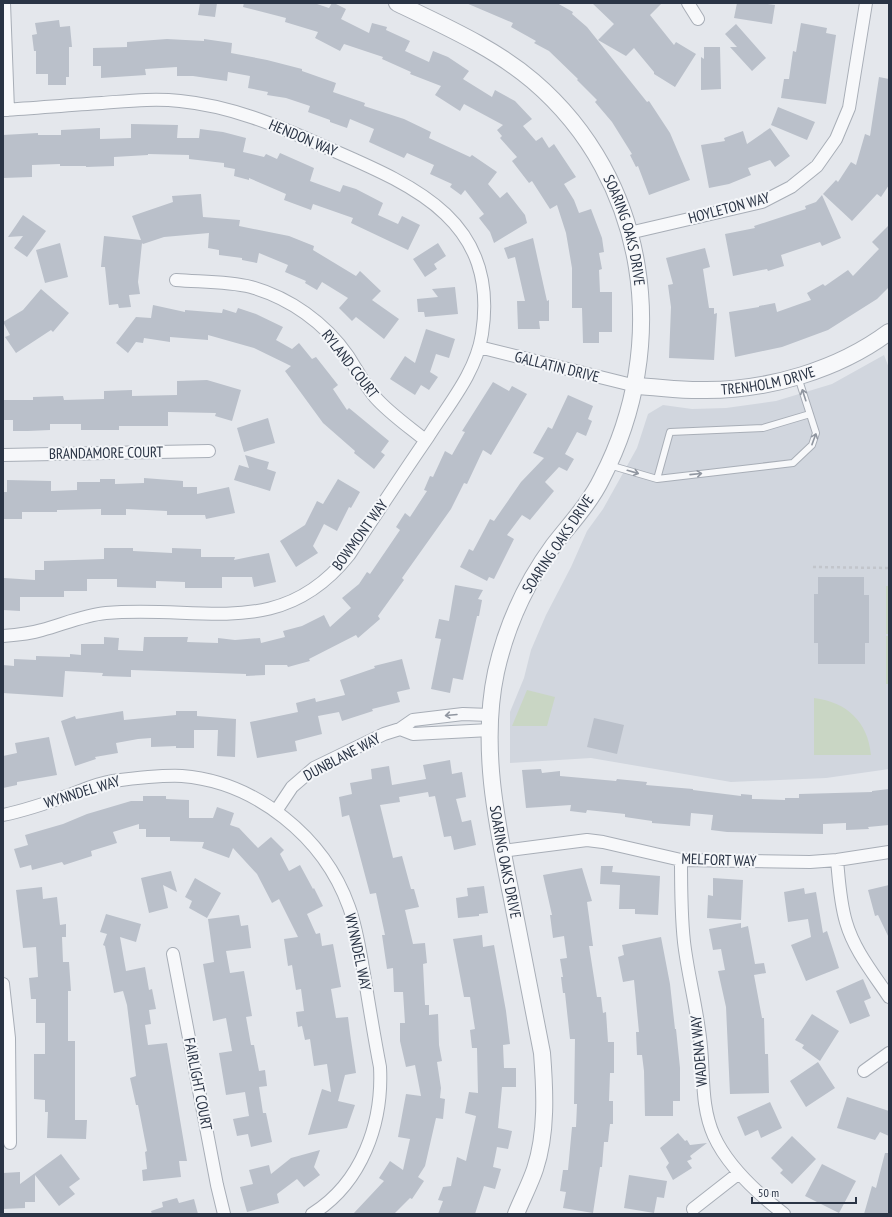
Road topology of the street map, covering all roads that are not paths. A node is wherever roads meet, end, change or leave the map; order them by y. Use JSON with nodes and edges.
{"nodes":[{"id":1,"x":4,"y":3,"type":"edge"},
{"id":2,"x":397,"y":3,"type":"edge"},
{"id":3,"x":688,"y":3,"type":"edge"},
{"id":4,"x":866,"y":3,"type":"edge"},
{"id":5,"x":698,"y":19,"type":"dead end"},
{"id":6,"x":6,"y":110,"type":"edge"},
{"id":7,"x":629,"y":233,"type":"junction"},
{"id":8,"x":176,"y":280,"type":"dead end"},
{"id":9,"x":889,"y":332,"type":"edge"},
{"id":10,"x":479,"y":347,"type":"junction"},
{"id":11,"x":798,"y":376,"type":"junction"},
{"id":12,"x":636,"y":386,"type":"junction"},
{"id":13,"x":810,"y":414,"type":"junction"},
{"id":14,"x":426,"y":440,"type":"junction"},
{"id":15,"x":209,"y":451,"type":"dead end"},
{"id":16,"x":3,"y":455,"type":"edge"},
{"id":17,"x":609,"y":465,"type":"junction"},
{"id":18,"x":657,"y":479,"type":"junction"},
{"id":19,"x":3,"y":636,"type":"edge"},
{"id":20,"x":490,"y":722,"type":"junction"},
{"id":21,"x":400,"y":729,"type":"junction"},
{"id":22,"x":276,"y":811,"type":"junction"},
{"id":23,"x":3,"y":814,"type":"edge"},
{"id":24,"x":502,"y":851,"type":"junction"},
{"id":25,"x":889,"y":852,"type":"edge"},
{"id":26,"x":681,"y":860,"type":"junction"},
{"id":27,"x":837,"y":860,"type":"junction"},
{"id":28,"x":174,"y":954,"type":"dead end"},
{"id":29,"x":3,"y":984,"type":"edge"},
{"id":30,"x":889,"y":997,"type":"edge"},
{"id":31,"x":889,"y":1053,"type":"edge"},
{"id":32,"x":864,"y":1071,"type":"dead end"},
{"id":33,"x":10,"y":1143,"type":"dead end"},
{"id":34,"x":739,"y":1173,"type":"junction"},
{"id":35,"x":693,"y":1209,"type":"dead end"},
{"id":36,"x":224,"y":1214,"type":"edge"},
{"id":37,"x":312,"y":1214,"type":"edge"},
{"id":38,"x":516,"y":1214,"type":"edge"},
{"id":39,"x":784,"y":1214,"type":"edge"}],
"edges":[{"from":1,"to":6,"type":"street"},
{"from":2,"to":7,"type":"street","name":"SOARING OAKS DRIVE"},
{"from":3,"to":5,"type":"street"},
{"from":4,"to":7,"type":"street","name":"HOYLETON WAY"},
{"from":6,"to":10,"type":"street","name":"HENDON WAY"},
{"from":7,"to":12,"type":"street","name":"SOARING OAKS DRIVE"},
{"from":8,"to":14,"type":"street","name":"RYLAND COURT"},
{"from":9,"to":11,"type":"street","name":"TRENHOLM DRIVE"},
{"from":10,"to":12,"type":"street","name":"GALLATIN DRIVE"},
{"from":10,"to":14,"type":"street","name":"BOWMONT WAY"},
{"from":11,"to":12,"type":"street","name":"TRENHOLM DRIVE"},
{"from":13,"to":11,"type":"lane","one_way":true},
{"from":12,"to":17,"type":"street","name":"SOARING OAKS DRIVE"},
{"from":13,"to":18,"type":"lane"},
{"from":18,"to":13,"type":"lane","one_way":true},
{"from":14,"to":19,"type":"street","name":"BOWMONT WAY"},
{"from":15,"to":16,"type":"street","name":"BRANDAMORE COURT"},
{"from":17,"to":18,"type":"lane","one_way":true},
{"from":17,"to":20,"type":"street","name":"SOARING OAKS DRIVE"},
{"from":20,"to":21,"type":"street","name":"DUNBLANE WAY"},
{"from":20,"to":21,"type":"street","name":"DUNBLANE WAY","one_way":true},
{"from":20,"to":24,"type":"street","name":"SOARING OAKS DRIVE"},
{"from":21,"to":22,"type":"street","name":"DUNBLANE WAY"},
{"from":22,"to":23,"type":"street","name":"WYNNDEL WAY"},
{"from":22,"to":37,"type":"street","name":"WYNNDEL WAY"},
{"from":24,"to":26,"type":"street","name":"MELFORT WAY"},
{"from":24,"to":38,"type":"street","name":"SOARING OAKS DRIVE"},
{"from":25,"to":27,"type":"street","name":"MELFORT WAY"},
{"from":26,"to":27,"type":"street","name":"MELFORT WAY"},
{"from":26,"to":34,"type":"street","name":"WADENA WAY"},
{"from":27,"to":30,"type":"street"},
{"from":28,"to":36,"type":"street","name":"FAIRLIGHT COURT"},
{"from":29,"to":33,"type":"street"},
{"from":31,"to":32,"type":"street"},
{"from":34,"to":35,"type":"street"},
{"from":34,"to":39,"type":"street","name":"WADENA WAY"}]}
